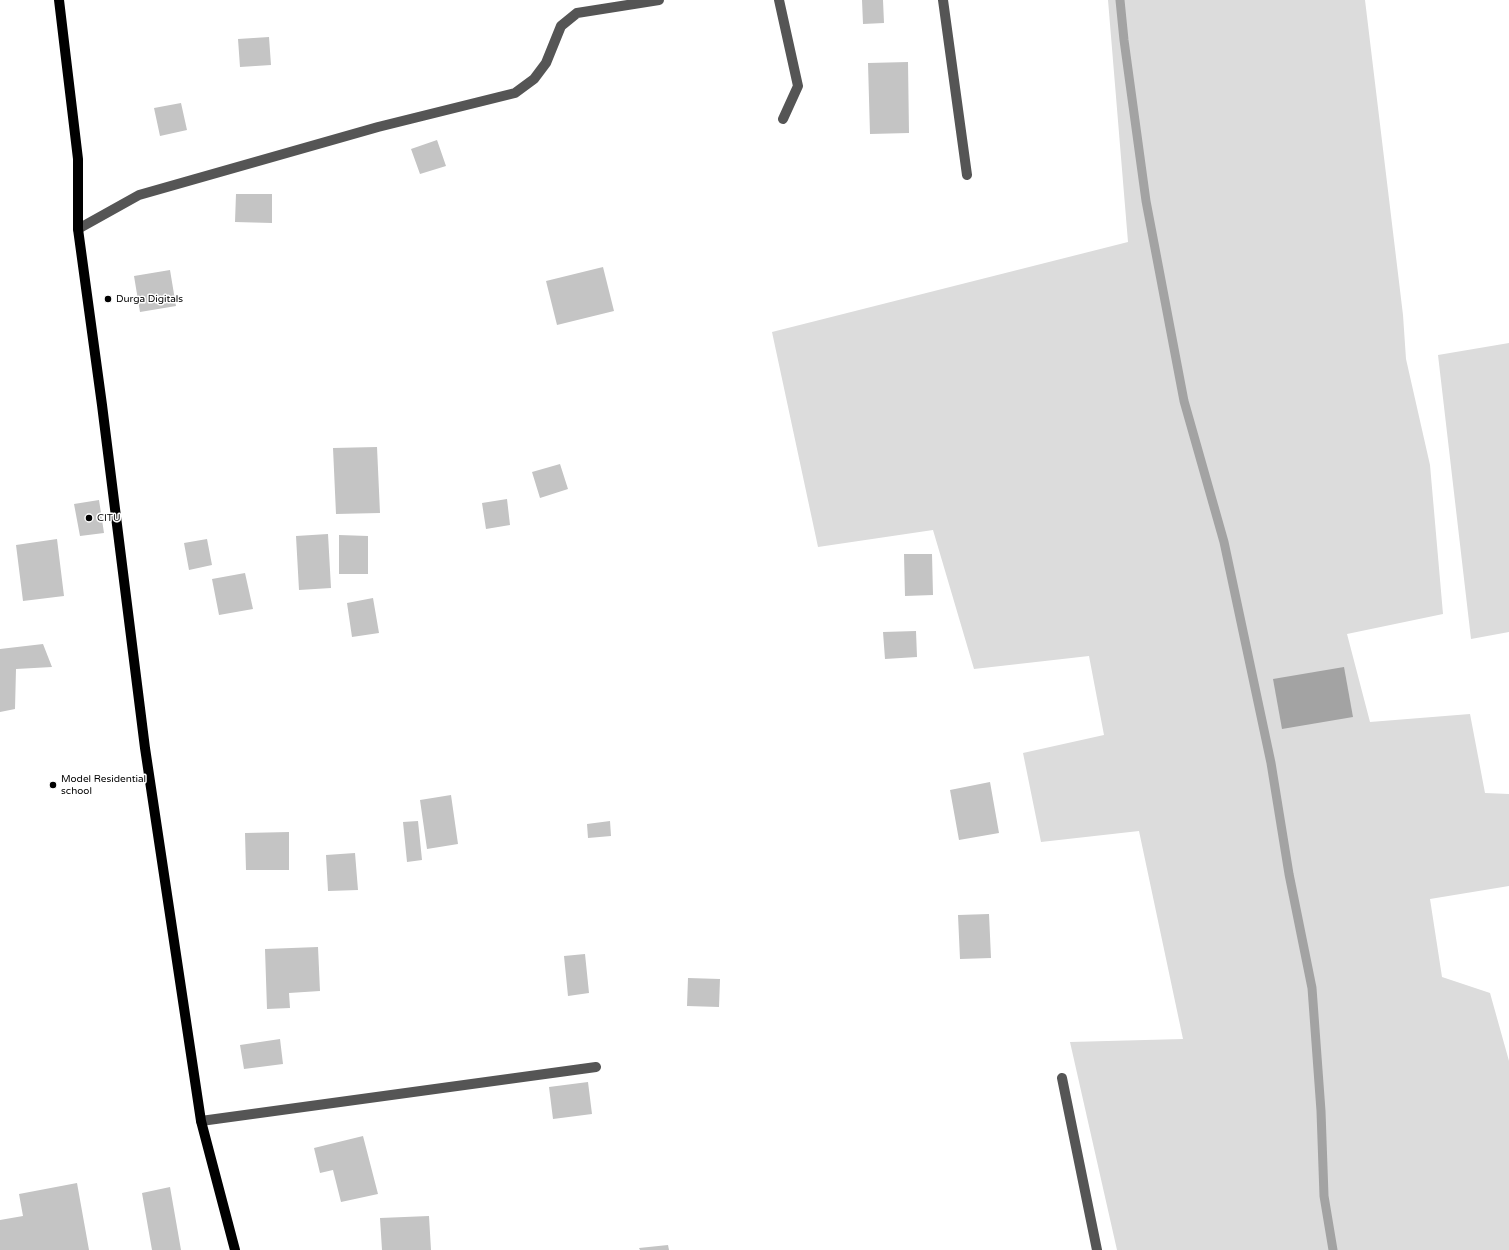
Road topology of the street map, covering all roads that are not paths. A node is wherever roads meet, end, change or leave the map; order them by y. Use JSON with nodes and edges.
{"nodes":[{"id":1,"x":59,"y":0,"type":"edge"},
{"id":2,"x":659,"y":0,"type":"edge"},
{"id":3,"x":779,"y":0,"type":"edge"},
{"id":4,"x":943,"y":0,"type":"edge"},
{"id":5,"x":783,"y":120,"type":"dead end"},
{"id":6,"x":967,"y":175,"type":"dead end"},
{"id":7,"x":78,"y":229,"type":"junction"},
{"id":8,"x":596,"y":1067,"type":"dead end"},
{"id":9,"x":1062,"y":1078,"type":"dead end"},
{"id":10,"x":201,"y":1121,"type":"junction"},
{"id":11,"x":235,"y":1250,"type":"edge"},
{"id":12,"x":1097,"y":1250,"type":"edge"}],
"edges":[{"from":1,"to":7,"type":"main road"},
{"from":2,"to":7,"type":"street"},
{"from":3,"to":5,"type":"street"},
{"from":4,"to":6,"type":"street"},
{"from":7,"to":10,"type":"main road"},
{"from":8,"to":10,"type":"street"},
{"from":9,"to":12,"type":"street"},
{"from":10,"to":11,"type":"main road"}]}
